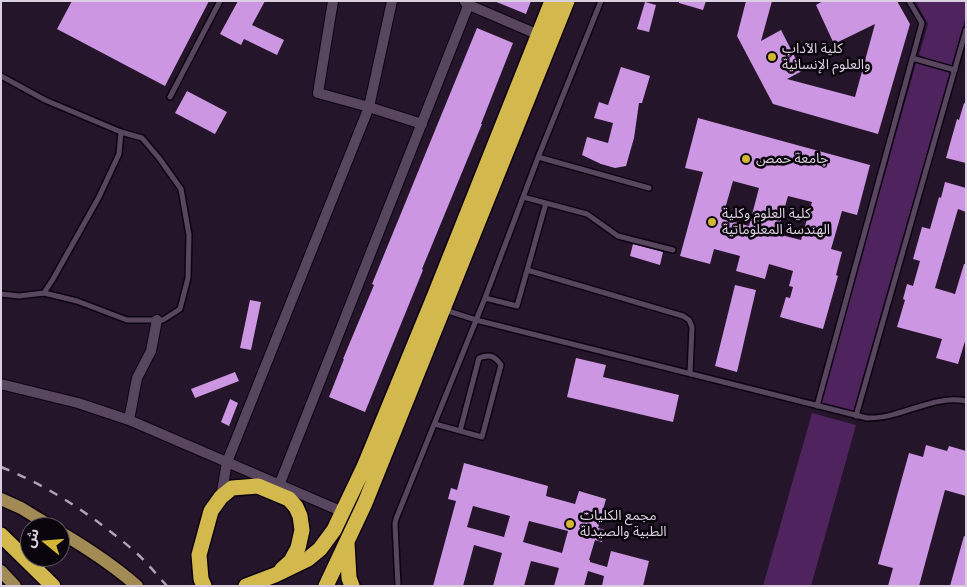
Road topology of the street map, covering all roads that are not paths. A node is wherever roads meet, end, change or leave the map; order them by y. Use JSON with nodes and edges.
{"nodes":[{"id":1,"x":220,"y":1,"type":"edge"},
{"id":2,"x":333,"y":1,"type":"edge"},
{"id":3,"x":392,"y":1,"type":"edge"},
{"id":4,"x":552,"y":1,"type":"edge"},
{"id":5,"x":567,"y":1,"type":"edge"},
{"id":6,"x":601,"y":1,"type":"edge"},
{"id":7,"x":909,"y":1,"type":"edge"},
{"id":8,"x":468,"y":3,"type":"edge"},
{"id":9,"x":966,"y":30,"type":"edge"},
{"id":10,"x":539,"y":35,"type":"junction"},
{"id":11,"x":912,"y":58,"type":"junction"},
{"id":12,"x":954,"y":70,"type":"junction"},
{"id":13,"x":1,"y":76,"type":"edge"},
{"id":14,"x":170,"y":97,"type":"dead end"},
{"id":15,"x":369,"y":106,"type":"junction"},
{"id":16,"x":422,"y":124,"type":"junction"},
{"id":17,"x":121,"y":132,"type":"junction"},
{"id":18,"x":538,"y":157,"type":"junction"},
{"id":19,"x":649,"y":188,"type":"dead end"},
{"id":20,"x":523,"y":197,"type":"junction"},
{"id":21,"x":546,"y":203,"type":"junction"},
{"id":22,"x":673,"y":250,"type":"dead end"},
{"id":23,"x":527,"y":270,"type":"junction"},
{"id":24,"x":44,"y":293,"type":"junction"},
{"id":25,"x":1,"y":294,"type":"edge"},
{"id":26,"x":485,"y":298,"type":"junction"},
{"id":27,"x":442,"y":309,"type":"junction"},
{"id":28,"x":157,"y":320,"type":"junction"},
{"id":29,"x":476,"y":320,"type":"junction"},
{"id":30,"x":690,"y":374,"type":"junction"},
{"id":31,"x":1,"y":384,"type":"edge"},
{"id":32,"x":966,"y":401,"type":"edge"},
{"id":33,"x":817,"y":406,"type":"junction"},
{"id":34,"x":856,"y":416,"type":"junction"},
{"id":35,"x":129,"y":420,"type":"junction"},
{"id":36,"x":434,"y":424,"type":"junction"},
{"id":37,"x":460,"y":431,"type":"junction"},
{"id":38,"x":227,"y":462,"type":"junction"},
{"id":39,"x":277,"y":489,"type":"junction"},
{"id":40,"x":221,"y":497,"type":"junction"},
{"id":41,"x":1,"y":499,"type":"edge"},
{"id":42,"x":343,"y":512,"type":"junction"},
{"id":43,"x":36,"y":517,"type":"edge"},
{"id":44,"x":1,"y":535,"type":"edge"},
{"id":45,"x":70,"y":538,"type":"edge"},
{"id":46,"x":347,"y":541,"type":"junction"},
{"id":47,"x":1,"y":571,"type":"edge"},
{"id":48,"x":275,"y":575,"type":"junction"},
{"id":49,"x":15,"y":586,"type":"edge"},
{"id":50,"x":53,"y":586,"type":"edge"},
{"id":51,"x":137,"y":586,"type":"edge"},
{"id":52,"x":204,"y":586,"type":"edge"},
{"id":53,"x":246,"y":586,"type":"edge"},
{"id":54,"x":326,"y":586,"type":"edge"},
{"id":55,"x":352,"y":586,"type":"edge"},
{"id":56,"x":398,"y":586,"type":"edge"}],
"edges":[{"from":1,"to":14,"type":"lane"},
{"from":2,"to":15,"type":"street"},
{"from":3,"to":15,"type":"street"},
{"from":4,"to":10,"type":"highway"},
{"from":5,"to":27,"type":"highway"},
{"from":6,"to":18,"type":"lane"},
{"from":7,"to":11,"type":"lane"},
{"from":8,"to":10,"type":"street"},
{"from":8,"to":16,"type":"street"},
{"from":9,"to":12,"type":"lane"},
{"from":10,"to":42,"type":"highway"},
{"from":11,"to":12,"type":"lane"},
{"from":11,"to":33,"type":"lane"},
{"from":12,"to":34,"type":"lane"},
{"from":13,"to":17,"type":"lane"},
{"from":15,"to":16,"type":"street"},
{"from":15,"to":38,"type":"street"},
{"from":16,"to":39,"type":"street"},
{"from":17,"to":24,"type":"lane"},
{"from":17,"to":28,"type":"lane"},
{"from":18,"to":19,"type":"lane"},
{"from":18,"to":20,"type":"lane"},
{"from":20,"to":21,"type":"lane"},
{"from":20,"to":26,"type":"lane"},
{"from":21,"to":22,"type":"lane"},
{"from":21,"to":23,"type":"lane"},
{"from":23,"to":26,"type":"lane"},
{"from":23,"to":30,"type":"lane"},
{"from":24,"to":25,"type":"lane"},
{"from":24,"to":28,"type":"lane"},
{"from":26,"to":29,"type":"lane"},
{"from":27,"to":29,"type":"lane"},
{"from":27,"to":46,"type":"highway"},
{"from":28,"to":35,"type":"street"},
{"from":29,"to":30,"type":"lane"},
{"from":29,"to":36,"type":"lane"},
{"from":30,"to":33,"type":"lane"},
{"from":31,"to":35,"type":"street"},
{"from":32,"to":34,"type":"lane"},
{"from":33,"to":34,"type":"lane"},
{"from":35,"to":38,"type":"street"},
{"from":36,"to":37,"type":"lane"},
{"from":36,"to":56,"type":"lane"},
{"from":37,"to":37,"type":"lane"},
{"from":38,"to":39,"type":"street"},
{"from":38,"to":40,"type":"street"},
{"from":39,"to":40,"type":"highway"},
{"from":39,"to":42,"type":"street"},
{"from":39,"to":48,"type":"highway"},
{"from":40,"to":52,"type":"highway"},
{"from":41,"to":43,"type":"main road"},
{"from":42,"to":48,"type":"highway"},
{"from":44,"to":50,"type":"highway"},
{"from":45,"to":51,"type":"main road"},
{"from":46,"to":54,"type":"highway"},
{"from":46,"to":55,"type":"highway"},
{"from":47,"to":49,"type":"main road"},
{"from":48,"to":53,"type":"highway"}]}
